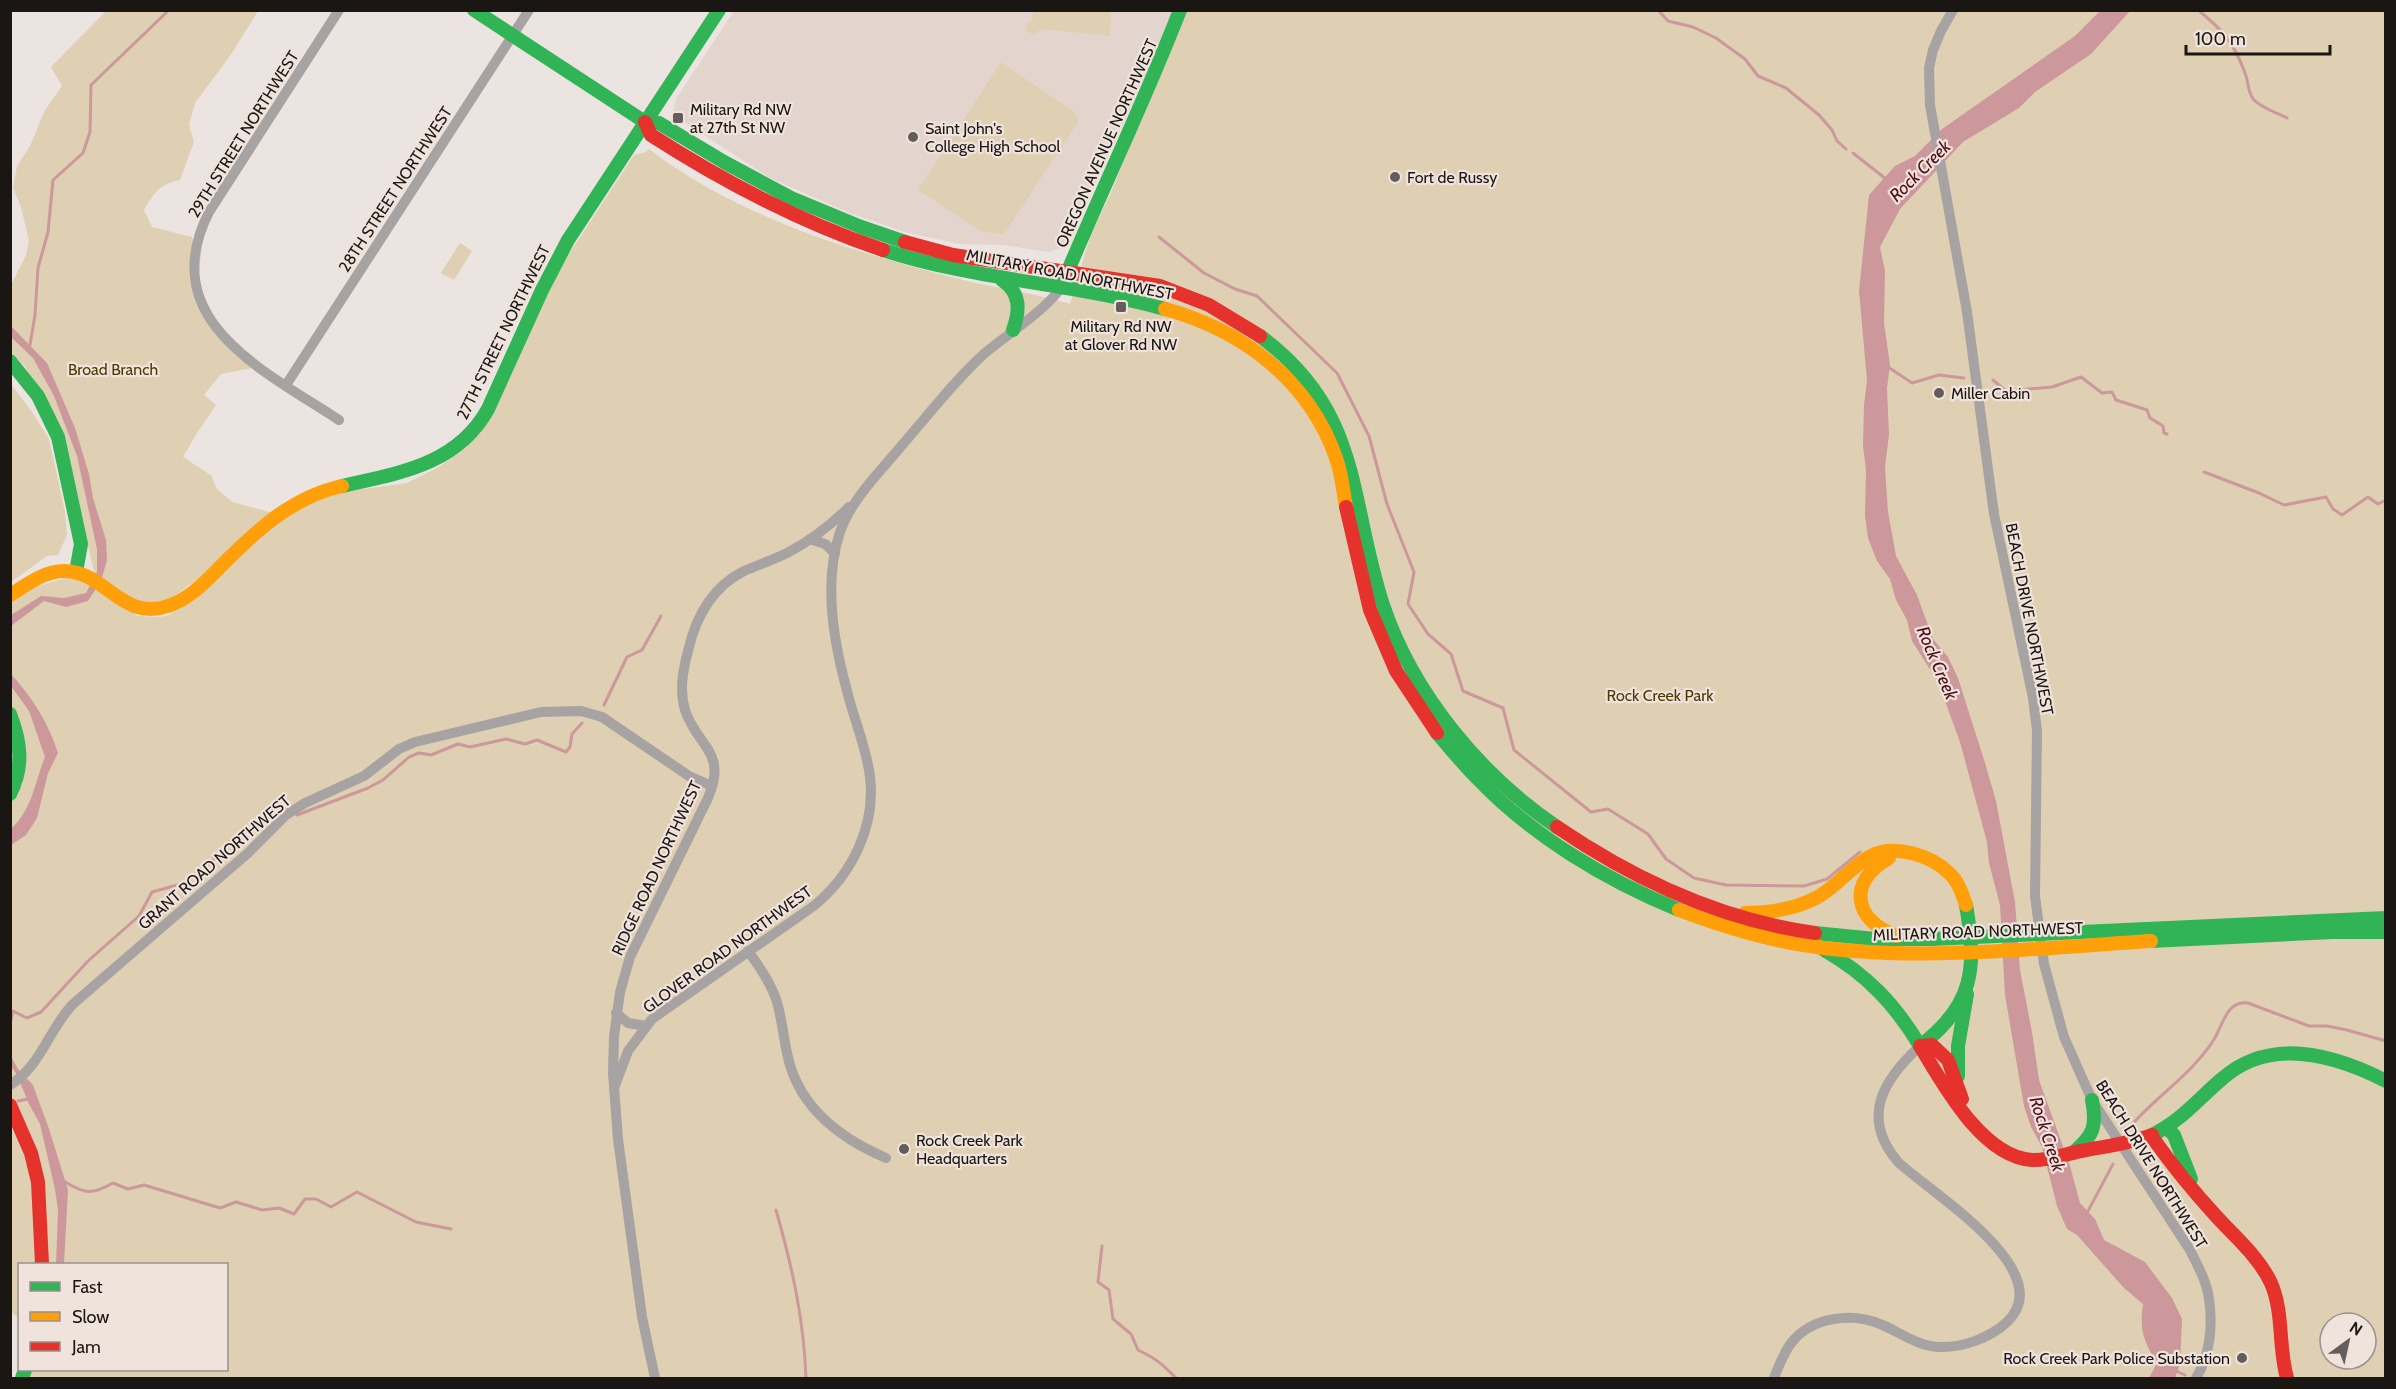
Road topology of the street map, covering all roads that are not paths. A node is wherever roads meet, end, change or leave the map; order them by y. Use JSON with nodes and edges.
{"nodes":[{"id":1,"x":339,"y":10,"type":"edge"},
{"id":2,"x":474,"y":10,"type":"edge"},
{"id":3,"x":529,"y":10,"type":"edge"},
{"id":4,"x":719,"y":10,"type":"edge"},
{"id":5,"x":1180,"y":10,"type":"edge"},
{"id":6,"x":1953,"y":10,"type":"edge"},
{"id":7,"x":513,"y":36,"type":"junction"},
{"id":8,"x":645,"y":122,"type":"junction"},
{"id":9,"x":1068,"y":272,"type":"junction"},
{"id":10,"x":1002,"y":280,"type":"junction"},
{"id":11,"x":1061,"y":288,"type":"junction"},
{"id":12,"x":1013,"y":330,"type":"junction"},
{"id":13,"x":10,"y":361,"type":"edge"},
{"id":14,"x":286,"y":385,"type":"junction"},
{"id":15,"x":339,"y":420,"type":"dead end"},
{"id":16,"x":859,"y":497,"type":"junction"},
{"id":17,"x":79,"y":532,"type":"junction"},
{"id":18,"x":810,"y":539,"type":"junction"},
{"id":19,"x":835,"y":553,"type":"junction"},
{"id":20,"x":76,"y":572,"type":"junction"},
{"id":21,"x":48,"y":574,"type":"junction"},
{"id":22,"x":10,"y":595,"type":"edge"},
{"id":23,"x":10,"y":714,"type":"edge"},
{"id":24,"x":712,"y":786,"type":"junction"},
{"id":25,"x":10,"y":794,"type":"edge"},
{"id":26,"x":1905,"y":852,"type":"junction"},
{"id":27,"x":1725,"y":912,"type":"junction"},
{"id":28,"x":2385,"y":918,"type":"edge"},
{"id":29,"x":2385,"y":932,"type":"edge"},
{"id":30,"x":2077,"y":937,"type":"junction"},
{"id":31,"x":1906,"y":939,"type":"junction"},
{"id":32,"x":1804,"y":945,"type":"junction"},
{"id":33,"x":1931,"y":946,"type":"junction"},
{"id":34,"x":748,"y":951,"type":"junction"},
{"id":35,"x":1967,"y":990,"type":"junction"},
{"id":36,"x":616,"y":1013,"type":"junction"},
{"id":37,"x":646,"y":1026,"type":"junction"},
{"id":38,"x":1920,"y":1046,"type":"junction"},
{"id":39,"x":2385,"y":1081,"type":"edge"},
{"id":40,"x":14,"y":1083,"type":"edge"},
{"id":41,"x":614,"y":1088,"type":"junction"},
{"id":42,"x":1962,"y":1099,"type":"junction"},
{"id":43,"x":2092,"y":1100,"type":"junction"},
{"id":44,"x":10,"y":1105,"type":"edge"},
{"id":45,"x":1969,"y":1117,"type":"junction"},
{"id":46,"x":2167,"y":1128,"type":"junction"},
{"id":47,"x":2152,"y":1137,"type":"junction"},
{"id":48,"x":2120,"y":1146,"type":"junction"},
{"id":49,"x":2074,"y":1152,"type":"junction"},
{"id":50,"x":886,"y":1158,"type":"dead end"},
{"id":51,"x":2199,"y":1196,"type":"junction"},
{"id":52,"x":42,"y":1263,"type":"edge"},
{"id":53,"x":655,"y":1378,"type":"edge"},
{"id":54,"x":1774,"y":1378,"type":"edge"},
{"id":55,"x":2196,"y":1378,"type":"edge"},
{"id":56,"x":2288,"y":1378,"type":"edge"}],
"edges":[{"from":1,"to":14,"type":"street","name":"29TH STREET NORTHWEST"},
{"from":2,"to":7,"type":"main road","name":"MILITARY ROAD NORTHWEST"},
{"from":3,"to":7,"type":"street","name":"28TH STREET NORTHWEST"},
{"from":4,"to":8,"type":"main road","name":"27TH STREET NORTHWEST"},
{"from":5,"to":9,"type":"main road","name":"OREGON AVENUE NORTHWEST"},
{"from":6,"to":43,"type":"street","name":"BEACH DRIVE NORTHWEST"},
{"from":7,"to":8,"type":"main road","name":"MILITARY ROAD NORTHWEST"},
{"from":7,"to":14,"type":"street","name":"28TH STREET NORTHWEST"},
{"from":8,"to":9,"type":"main road","name":"MILITARY ROAD NORTHWEST"},
{"from":8,"to":10,"type":"main road","name":"MILITARY ROAD NORTHWEST"},
{"from":8,"to":20,"type":"main road","name":"27TH STREET NORTHWEST"},
{"from":9,"to":11,"type":"main road","name":"OREGON AVENUE NORTHWEST"},
{"from":9,"to":27,"type":"main road","name":"MILITARY ROAD NORTHWEST"},
{"from":10,"to":11,"type":"main road","name":"MILITARY ROAD NORTHWEST"},
{"from":10,"to":12,"type":"main road"},
{"from":11,"to":12,"type":"street","name":"GLOVER ROAD NORTHWEST"},
{"from":11,"to":32,"type":"main road","name":"MILITARY ROAD NORTHWEST"},
{"from":12,"to":16,"type":"street","name":"GLOVER ROAD NORTHWEST"},
{"from":13,"to":17,"type":"main road"},
{"from":14,"to":15,"type":"street","name":"29TH STREET NORTHWEST"},
{"from":16,"to":18,"type":"street","name":"RIDGE ROAD NORTHWEST"},
{"from":16,"to":19,"type":"street","name":"GLOVER ROAD NORTHWEST"},
{"from":17,"to":20,"type":"main road"},
{"from":17,"to":21,"type":"main road"},
{"from":18,"to":19,"type":"street"},
{"from":18,"to":24,"type":"street","name":"RIDGE ROAD NORTHWEST"},
{"from":19,"to":34,"type":"street","name":"GLOVER ROAD NORTHWEST"},
{"from":20,"to":21,"type":"main road"},
{"from":21,"to":22,"type":"main road"},
{"from":23,"to":25,"type":"main road"},
{"from":24,"to":36,"type":"street","name":"RIDGE ROAD NORTHWEST"},
{"from":24,"to":40,"type":"street","name":"GRANT ROAD NORTHWEST"},
{"from":26,"to":27,"type":"main road"},
{"from":26,"to":31,"type":"main road"},
{"from":26,"to":35,"type":"main road"},
{"from":27,"to":31,"type":"main road","name":"MILITARY ROAD NORTHWEST"},
{"from":28,"to":30,"type":"main road","name":"MILITARY ROAD NORTHWEST"},
{"from":29,"to":30,"type":"main road","name":"MILITARY ROAD NORTHWEST"},
{"from":30,"to":33,"type":"main road","name":"MILITARY ROAD NORTHWEST"},
{"from":31,"to":33,"type":"main road","name":"MILITARY ROAD NORTHWEST"},
{"from":32,"to":33,"type":"main road","name":"MILITARY ROAD NORTHWEST"},
{"from":32,"to":38,"type":"main road"},
{"from":34,"to":37,"type":"street","name":"GLOVER ROAD NORTHWEST"},
{"from":34,"to":50,"type":"street"},
{"from":35,"to":38,"type":"main road"},
{"from":35,"to":42,"type":"main road"},
{"from":36,"to":37,"type":"street","name":"GLOVER ROAD NORTHWEST"},
{"from":36,"to":41,"type":"street","name":"RIDGE ROAD NORTHWEST"},
{"from":37,"to":41,"type":"street","name":"GLOVER ROAD NORTHWEST"},
{"from":38,"to":42,"type":"main road"},
{"from":38,"to":45,"type":"main road"},
{"from":38,"to":54,"type":"street"},
{"from":39,"to":46,"type":"main road"},
{"from":41,"to":53,"type":"street","name":"RIDGE ROAD NORTHWEST"},
{"from":42,"to":45,"type":"main road"},
{"from":43,"to":48,"type":"street","name":"BEACH DRIVE NORTHWEST"},
{"from":43,"to":49,"type":"main road"},
{"from":44,"to":52,"type":"main road"},
{"from":45,"to":49,"type":"main road"},
{"from":46,"to":47,"type":"main road"},
{"from":46,"to":51,"type":"main road"},
{"from":47,"to":48,"type":"main road"},
{"from":47,"to":51,"type":"main road"},
{"from":48,"to":49,"type":"main road"},
{"from":48,"to":55,"type":"street","name":"BEACH DRIVE NORTHWEST"},
{"from":51,"to":56,"type":"main road"}]}
